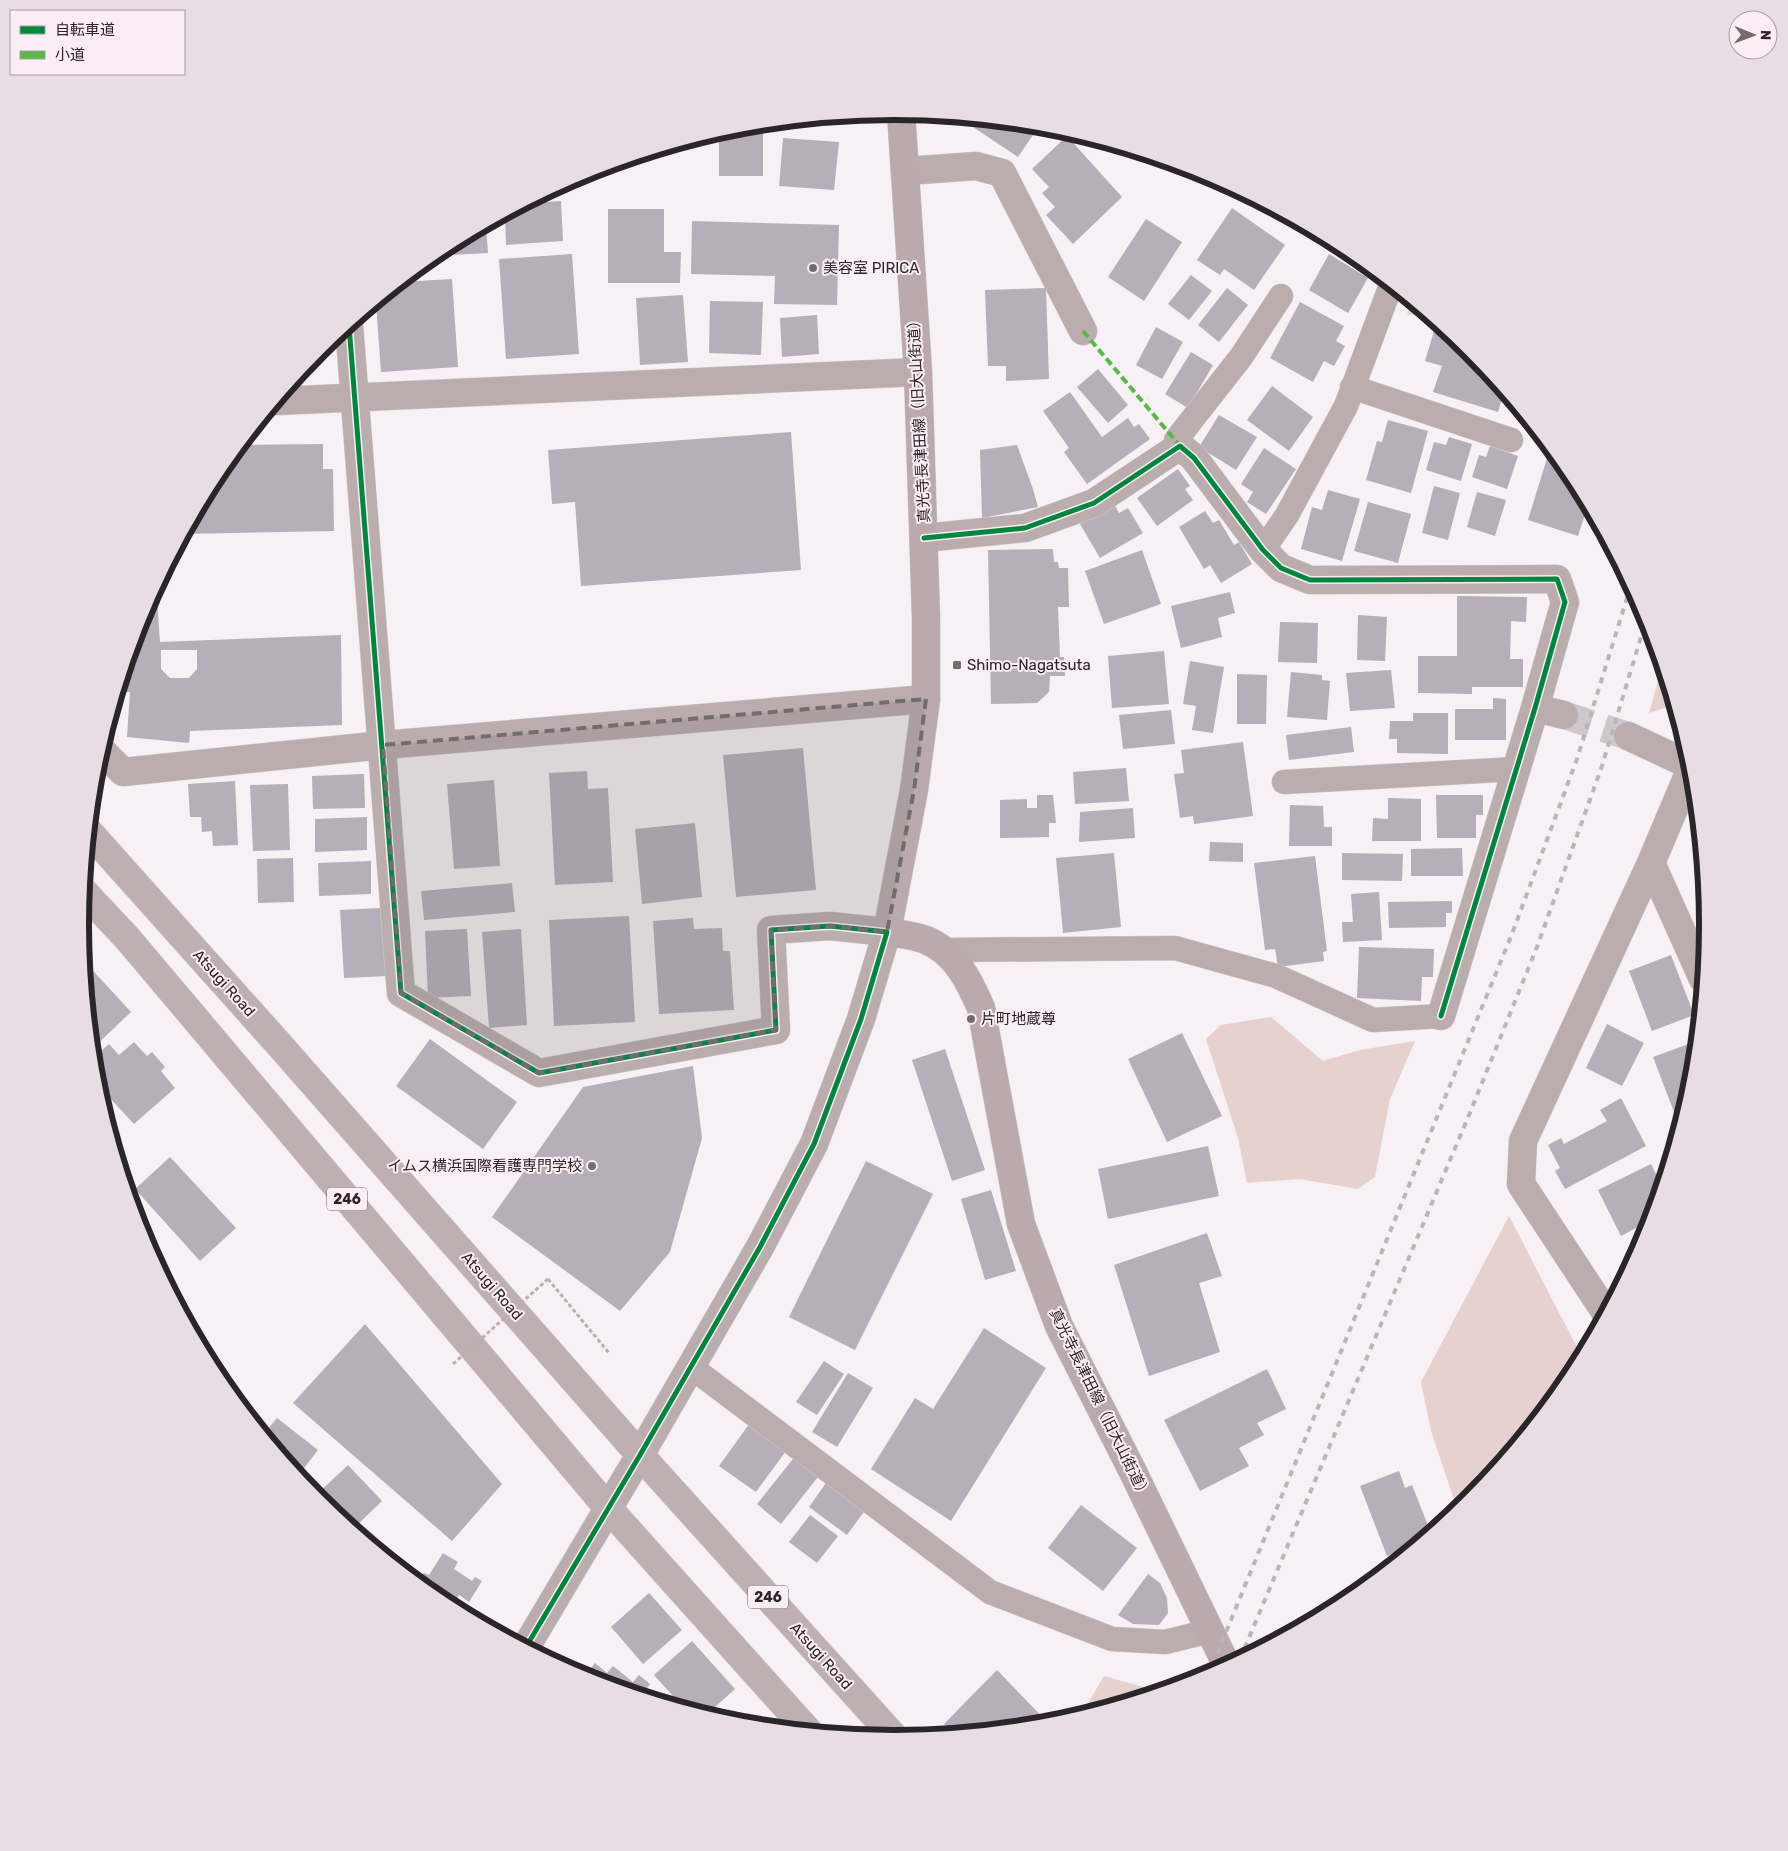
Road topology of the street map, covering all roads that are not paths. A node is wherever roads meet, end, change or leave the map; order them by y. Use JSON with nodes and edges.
{"nodes":[{"id":1,"x":902,"y":120,"type":"edge"},
{"id":2,"x":906,"y":170,"type":"junction"},
{"id":3,"x":1388,"y":290,"type":"edge"},
{"id":4,"x":1281,"y":296,"type":"dead end"},
{"id":5,"x":1083,"y":330,"type":"dead end"},
{"id":6,"x":350,"y":333,"type":"edge"},
{"id":7,"x":918,"y":372,"type":"junction"},
{"id":8,"x":1352,"y":387,"type":"junction"},
{"id":9,"x":355,"y":397,"type":"junction"},
{"id":10,"x":284,"y":401,"type":"edge"},
{"id":11,"x":1176,"y":440,"type":"dead end"},
{"id":12,"x":1511,"y":440,"type":"dead end"},
{"id":13,"x":924,"y":538,"type":"junction"},
{"id":14,"x":1264,"y":550,"type":"junction"},
{"id":15,"x":926,"y":698,"type":"junction"},
{"id":16,"x":1535,"y":708,"type":"junction"},
{"id":17,"x":1564,"y":715,"type":"tunnel mouth"},
{"id":18,"x":1628,"y":736,"type":"tunnel mouth"},
{"id":19,"x":383,"y":745,"type":"junction"},
{"id":20,"x":107,"y":756,"type":"edge"},
{"id":21,"x":1682,"y":762,"type":"edge"},
{"id":22,"x":1516,"y":768,"type":"junction"},
{"id":23,"x":1686,"y":780,"type":"edge"},
{"id":24,"x":1284,"y":782,"type":"dead end"},
{"id":25,"x":94,"y":838,"type":"edge"},
{"id":26,"x":1651,"y":863,"type":"junction"},
{"id":27,"x":90,"y":898,"type":"edge"},
{"id":28,"x":887,"y":932,"type":"junction"},
{"id":29,"x":945,"y":950,"type":"junction"},
{"id":30,"x":1698,"y":968,"type":"edge"},
{"id":31,"x":1441,"y":1016,"type":"joint"},
{"id":32,"x":1603,"y":1307,"type":"edge"},
{"id":33,"x":691,"y":1367,"type":"junction"},
{"id":34,"x":640,"y":1455,"type":"junction"},
{"id":35,"x":608,"y":1508,"type":"junction"},
{"id":36,"x":1210,"y":1630,"type":"junction"},
{"id":37,"x":528,"y":1643,"type":"edge"},
{"id":38,"x":1224,"y":1659,"type":"edge"},
{"id":39,"x":803,"y":1725,"type":"edge"},
{"id":40,"x":889,"y":1731,"type":"edge"}],
"edges":[{"from":1,"to":2,"type":"main road","name":"真光寺長津田線（旧大山街道）"},
{"from":2,"to":5,"type":"street"},
{"from":2,"to":7,"type":"main road","name":"真光寺長津田線（旧大山街道）"},
{"from":3,"to":8,"type":"lane"},
{"from":4,"to":11,"type":"lane"},
{"from":6,"to":9,"type":"street"},
{"from":7,"to":9,"type":"street"},
{"from":7,"to":13,"type":"main road","name":"真光寺長津田線（旧大山街道）"},
{"from":8,"to":12,"type":"lane"},
{"from":8,"to":14,"type":"lane"},
{"from":9,"to":10,"type":"street"},
{"from":9,"to":19,"type":"street"},
{"from":13,"to":14,"type":"street"},
{"from":13,"to":15,"type":"main road","name":"真光寺長津田線（旧大山街道）"},
{"from":14,"to":16,"type":"street"},
{"from":15,"to":19,"type":"street"},
{"from":15,"to":28,"type":"main road","name":"真光寺長津田線（旧大山街道）"},
{"from":16,"to":17,"type":"street"},
{"from":16,"to":22,"type":"street"},
{"from":18,"to":21,"type":"street"},
{"from":19,"to":20,"type":"street"},
{"from":19,"to":28,"type":"street"},
{"from":22,"to":24,"type":"lane"},
{"from":22,"to":31,"type":"street"},
{"from":23,"to":26,"type":"street"},
{"from":25,"to":34,"type":"highway","name":"Atsugi Road","number":"246"},
{"from":26,"to":30,"type":"street"},
{"from":26,"to":32,"type":"street"},
{"from":27,"to":35,"type":"highway","number":"246"},
{"from":28,"to":29,"type":"main road","name":"真光寺長津田線（旧大山街道）"},
{"from":28,"to":33,"type":"street"},
{"from":29,"to":31,"type":"lane"},
{"from":29,"to":36,"type":"main road","name":"真光寺長津田線（旧大山街道）"},
{"from":33,"to":34,"type":"street"},
{"from":33,"to":36,"type":"lane"},
{"from":34,"to":35,"type":"street"},
{"from":34,"to":40,"type":"highway","name":"Atsugi Road","number":"246"},
{"from":35,"to":37,"type":"street"},
{"from":35,"to":39,"type":"highway","number":"246"},
{"from":36,"to":38,"type":"main road","name":"真光寺長津田線（旧大山街道）"}]}
